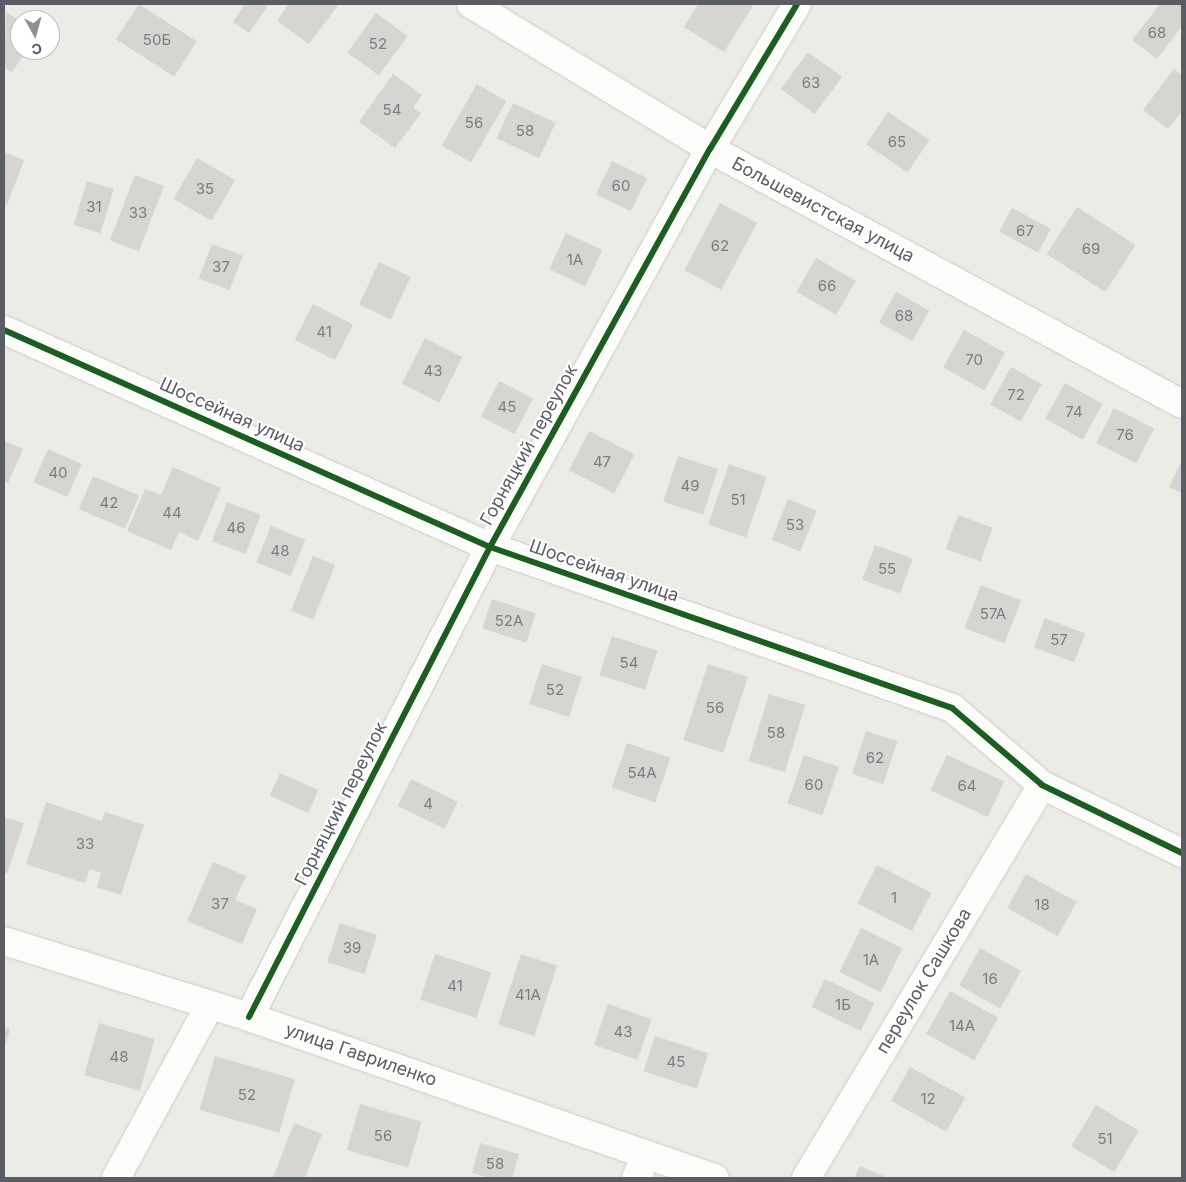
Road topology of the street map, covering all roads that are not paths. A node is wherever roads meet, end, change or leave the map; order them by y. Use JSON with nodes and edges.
{"nodes":[{"id":1,"x":471,"y":4,"type":"edge"},
{"id":2,"x":797,"y":4,"type":"edge"},
{"id":3,"x":710,"y":149,"type":"junction"},
{"id":4,"x":4,"y":330,"type":"edge"},
{"id":5,"x":1182,"y":404,"type":"edge"},
{"id":6,"x":490,"y":547,"type":"junction"},
{"id":7,"x":1042,"y":785,"type":"junction"},
{"id":8,"x":1182,"y":853,"type":"edge"},
{"id":9,"x":4,"y":941,"type":"edge"},
{"id":10,"x":210,"y":1005,"type":"junction"},
{"id":11,"x":249,"y":1017,"type":"junction"},
{"id":12,"x":642,"y":1166,"type":"edge"},
{"id":13,"x":116,"y":1178,"type":"edge"},
{"id":14,"x":715,"y":1178,"type":"edge"},
{"id":15,"x":806,"y":1178,"type":"edge"}],
"edges":[{"from":1,"to":3,"type":"street","name":"Большевистская улица"},
{"from":2,"to":3,"type":"street","name":"Горняцкий переулок"},
{"from":3,"to":5,"type":"street","name":"Большевистская улица"},
{"from":3,"to":6,"type":"street","name":"Горняцкий переулок"},
{"from":4,"to":6,"type":"street","name":"Шоссейная улица"},
{"from":6,"to":7,"type":"street","name":"Шоссейная улица"},
{"from":6,"to":11,"type":"street","name":"Горняцкий переулок"},
{"from":7,"to":8,"type":"street","name":"Шоссейная улица"},
{"from":7,"to":15,"type":"street","name":"переулок Сашкова"},
{"from":9,"to":10,"type":"street","name":"улица Гавриленко"},
{"from":10,"to":11,"type":"street","name":"улица Гавриленко"},
{"from":10,"to":13,"type":"street"},
{"from":11,"to":12,"type":"street","name":"улица Гавриленко"},
{"from":12,"to":14,"type":"street","name":"улица Гавриленко"}]}
